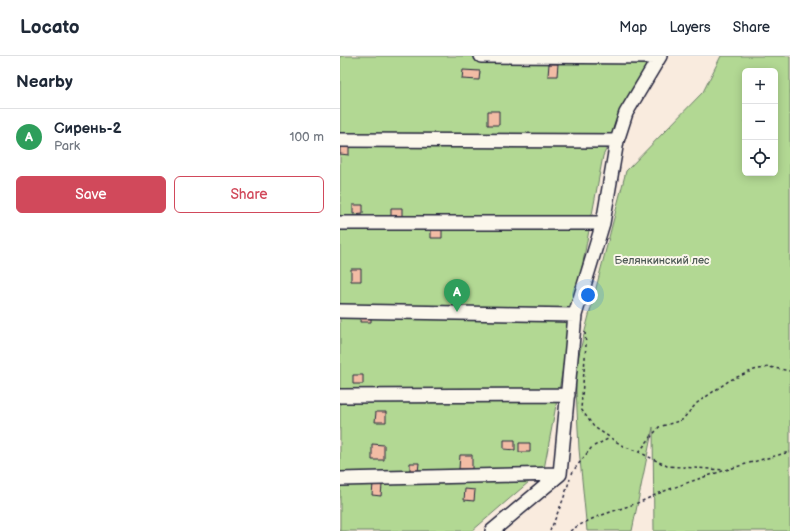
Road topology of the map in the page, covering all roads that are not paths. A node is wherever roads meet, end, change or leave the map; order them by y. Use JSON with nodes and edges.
{"nodes":[{"id":1,"x":481,"y":56,"type":"edge"},
{"id":2,"x":660,"y":57,"type":"edge"},
{"id":3,"x":340,"y":140,"type":"edge"},
{"id":4,"x":617,"y":141,"type":"junction"},
{"id":5,"x":603,"y":223,"type":"junction"},
{"id":6,"x":340,"y":224,"type":"edge"},
{"id":7,"x":340,"y":311,"type":"edge"},
{"id":8,"x":575,"y":315,"type":"junction"},
{"id":9,"x":340,"y":396,"type":"edge"},
{"id":10,"x":568,"y":396,"type":"junction"},
{"id":11,"x":560,"y":474,"type":"junction"},
{"id":12,"x":340,"y":479,"type":"edge"},
{"id":13,"x":492,"y":531,"type":"edge"}],
"edges":[{"from":1,"to":2,"type":"lane"},
{"from":2,"to":4,"type":"lane"},
{"from":3,"to":4,"type":"lane"},
{"from":4,"to":5,"type":"lane"},
{"from":5,"to":6,"type":"lane"},
{"from":5,"to":8,"type":"lane"},
{"from":7,"to":8,"type":"lane"},
{"from":8,"to":10,"type":"lane"},
{"from":9,"to":10,"type":"lane"},
{"from":10,"to":11,"type":"lane"},
{"from":11,"to":12,"type":"lane"},
{"from":11,"to":13,"type":"lane"}]}
